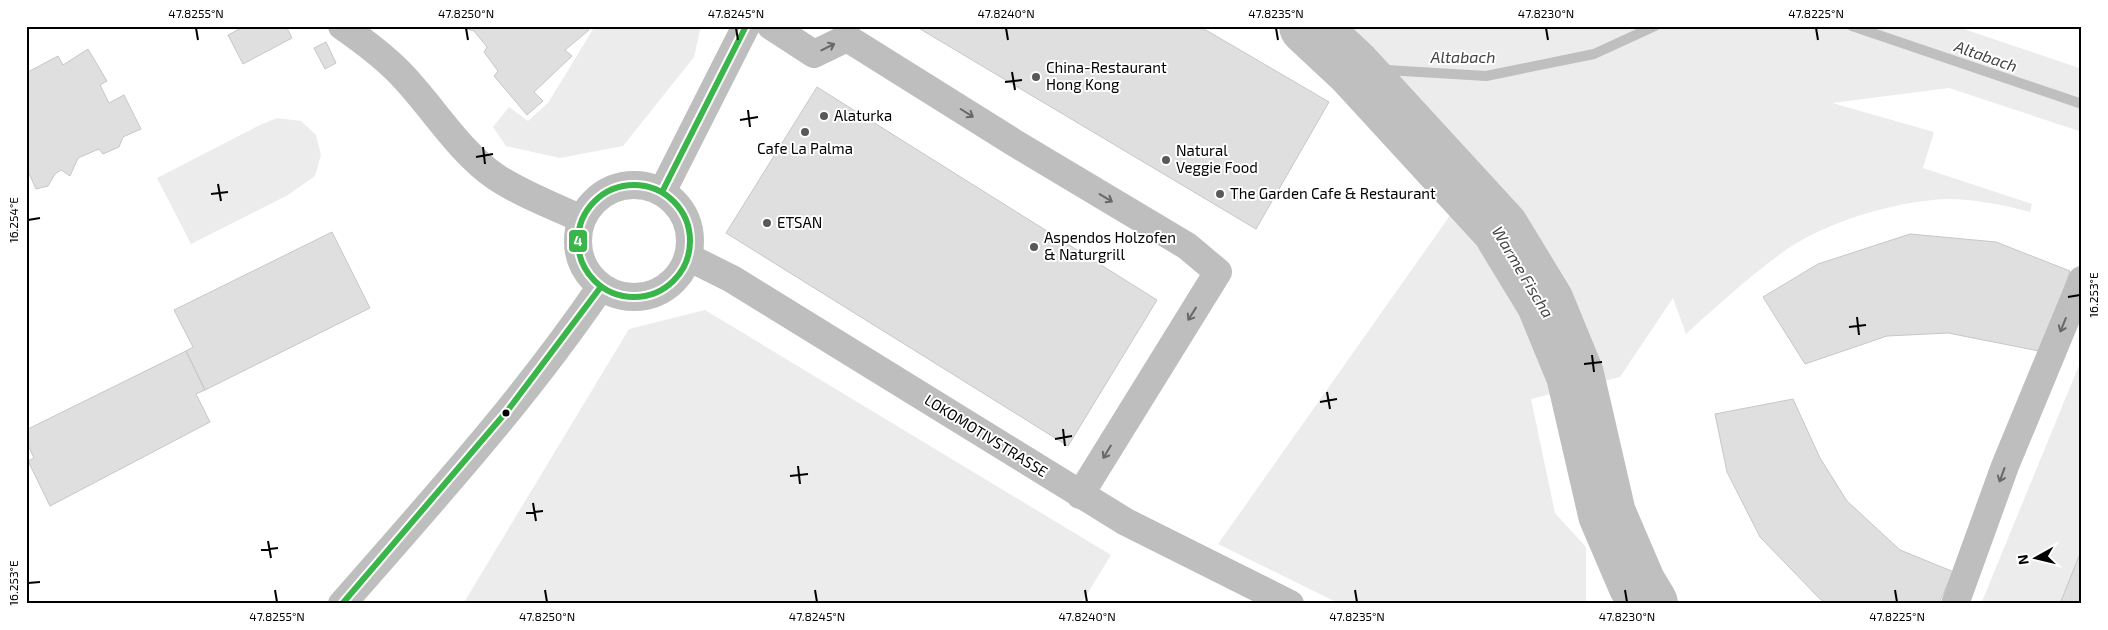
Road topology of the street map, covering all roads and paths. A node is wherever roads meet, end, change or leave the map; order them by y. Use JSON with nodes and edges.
{"nodes":[{"id":1,"x":342,"y":26,"type":"edge"},
{"id":2,"x":746,"y":26,"type":"edge"},
{"id":3,"x":771,"y":26,"type":"edge"},
{"id":4,"x":662,"y":192,"type":"junction"},
{"id":5,"x":582,"y":219,"type":"junction"},
{"id":6,"x":688,"y":257,"type":"junction"},
{"id":7,"x":2082,"y":280,"type":"edge"},
{"id":8,"x":600,"y":288,"type":"junction"},
{"id":9,"x":1080,"y":495,"type":"junction"},
{"id":10,"x":342,"y":604,"type":"edge"},
{"id":11,"x":1290,"y":604,"type":"edge"},
{"id":12,"x":1955,"y":604,"type":"edge"}],
"edges":[{"from":1,"to":5,"type":"street"},
{"from":2,"to":4,"type":"street"},
{"from":3,"to":9,"type":"street","one_way":true},
{"from":4,"to":5,"type":"street"},
{"from":4,"to":6,"type":"street"},
{"from":5,"to":8,"type":"street"},
{"from":6,"to":8,"type":"street"},
{"from":6,"to":9,"type":"street","name":"LOKOMOTIVSTRASSE"},
{"from":7,"to":12,"type":"street","one_way":true},
{"from":8,"to":10,"type":"street"},
{"from":9,"to":11,"type":"street","name":"LOKOMOTIVSTRASSE"}]}
